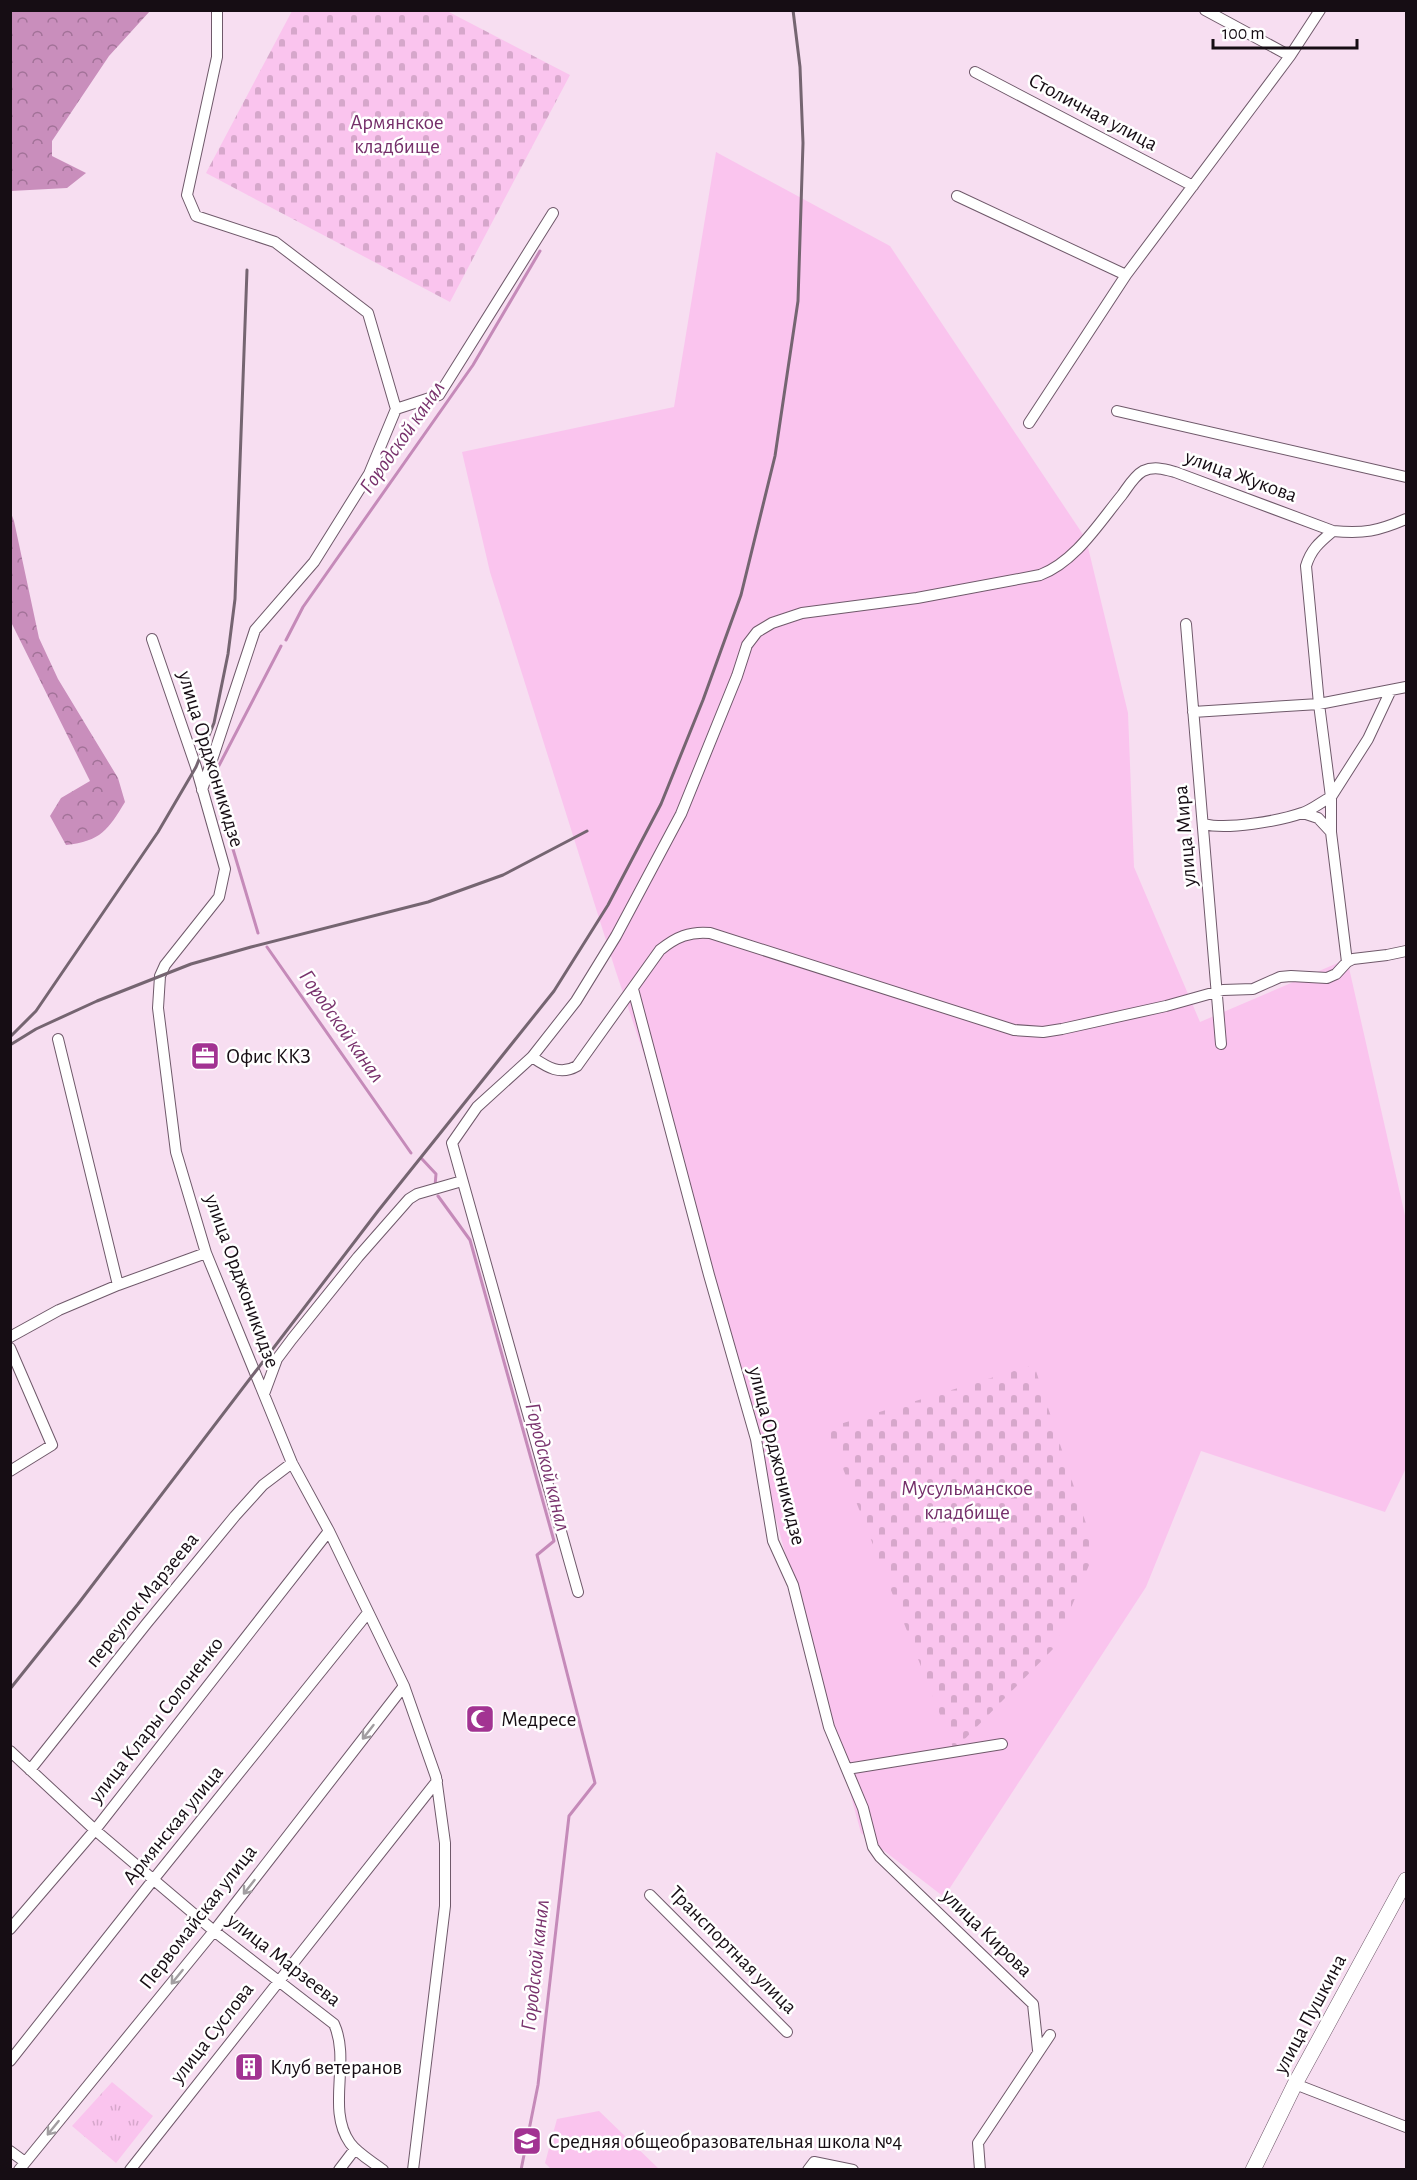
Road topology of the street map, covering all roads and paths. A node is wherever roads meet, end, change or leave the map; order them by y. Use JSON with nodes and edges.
{"nodes":[{"id":1,"x":217,"y":10,"type":"edge"},
{"id":2,"x":1205,"y":10,"type":"edge"},
{"id":3,"x":1320,"y":10,"type":"edge"},
{"id":4,"x":1290,"y":56,"type":"junction"},
{"id":5,"x":975,"y":72,"type":"dead end"},
{"id":6,"x":1193,"y":186,"type":"junction"},
{"id":7,"x":957,"y":196,"type":"dead end"},
{"id":8,"x":553,"y":213,"type":"dead end"},
{"id":9,"x":1126,"y":276,"type":"junction"},
{"id":10,"x":396,"y":409,"type":"junction"},
{"id":11,"x":1117,"y":411,"type":"dead end"},
{"id":12,"x":1029,"y":423,"type":"dead end"},
{"id":13,"x":1407,"y":477,"type":"edge"},
{"id":14,"x":1407,"y":519,"type":"edge"},
{"id":15,"x":1333,"y":531,"type":"junction"},
{"id":16,"x":1186,"y":624,"type":"dead end"},
{"id":17,"x":152,"y":639,"type":"dead end"},
{"id":18,"x":1407,"y":687,"type":"edge"},
{"id":19,"x":1391,"y":690,"type":"junction"},
{"id":20,"x":1319,"y":704,"type":"junction"},
{"id":21,"x":1192,"y":712,"type":"junction"},
{"id":22,"x":202,"y":790,"type":"junction"},
{"id":23,"x":1330,"y":797,"type":"junction"},
{"id":24,"x":1303,"y":813,"type":"junction"},
{"id":25,"x":1204,"y":824,"type":"junction"},
{"id":26,"x":1331,"y":832,"type":"junction"},
{"id":27,"x":1407,"y":951,"type":"edge"},
{"id":28,"x":1347,"y":962,"type":"junction"},
{"id":29,"x":633,"y":989,"type":"junction"},
{"id":30,"x":1217,"y":992,"type":"junction"},
{"id":31,"x":58,"y":1039,"type":"dead end"},
{"id":32,"x":1221,"y":1044,"type":"dead end"},
{"id":33,"x":532,"y":1057,"type":"junction"},
{"id":34,"x":462,"y":1181,"type":"junction"},
{"id":35,"x":206,"y":1253,"type":"junction"},
{"id":36,"x":118,"y":1285,"type":"junction"},
{"id":37,"x":10,"y":1337,"type":"edge"},
{"id":38,"x":10,"y":1348,"type":"edge"},
{"id":39,"x":264,"y":1394,"type":"junction"},
{"id":40,"x":292,"y":1463,"type":"junction"},
{"id":41,"x":10,"y":1471,"type":"edge"},
{"id":42,"x":328,"y":1531,"type":"junction"},
{"id":43,"x":578,"y":1592,"type":"dead end"},
{"id":44,"x":367,"y":1614,"type":"junction"},
{"id":45,"x":404,"y":1686,"type":"junction"},
{"id":46,"x":1002,"y":1744,"type":"dead end"},
{"id":47,"x":10,"y":1751,"type":"edge"},
{"id":48,"x":847,"y":1769,"type":"junction"},
{"id":49,"x":30,"y":1770,"type":"junction"},
{"id":50,"x":437,"y":1781,"type":"junction"},
{"id":51,"x":95,"y":1830,"type":"junction"},
{"id":52,"x":880,"y":1857,"type":"joint"},
{"id":53,"x":153,"y":1880,"type":"junction"},
{"id":54,"x":1407,"y":1880,"type":"edge"},
{"id":55,"x":651,"y":1894,"type":"dead end"},
{"id":56,"x":10,"y":1929,"type":"edge"},
{"id":57,"x":214,"y":1931,"type":"junction"},
{"id":58,"x":278,"y":1980,"type":"junction"},
{"id":59,"x":787,"y":2032,"type":"dead end"},
{"id":60,"x":1050,"y":2035,"type":"dead end"},
{"id":61,"x":1038,"y":2050,"type":"junction"},
{"id":62,"x":10,"y":2061,"type":"edge"},
{"id":63,"x":1295,"y":2084,"type":"junction"},
{"id":64,"x":1407,"y":2127,"type":"edge"},
{"id":65,"x":352,"y":2146,"type":"junction"},
{"id":66,"x":10,"y":2151,"type":"edge"},
{"id":67,"x":22,"y":2166,"type":"edge"},
{"id":68,"x":130,"y":2169,"type":"edge"},
{"id":69,"x":339,"y":2169,"type":"edge"},
{"id":70,"x":384,"y":2169,"type":"edge"},
{"id":71,"x":413,"y":2169,"type":"edge"},
{"id":72,"x":808,"y":2169,"type":"edge"},
{"id":73,"x":853,"y":2169,"type":"edge"},
{"id":74,"x":980,"y":2169,"type":"edge"},
{"id":75,"x":1253,"y":2169,"type":"edge"}],
"edges":[{"from":1,"to":10,"type":"street"},
{"from":2,"to":4,"type":"street"},
{"from":3,"to":4,"type":"street"},
{"from":4,"to":6,"type":"street"},
{"from":5,"to":6,"type":"street","name":"Столичная улица"},
{"from":6,"to":9,"type":"street"},
{"from":7,"to":9,"type":"street"},
{"from":8,"to":10,"type":"street"},
{"from":9,"to":12,"type":"street"},
{"from":10,"to":22,"type":"street"},
{"from":11,"to":13,"type":"street","name":"улица Жукова"},
{"from":14,"to":15,"type":"street","name":"улица Жукова"},
{"from":15,"to":20,"type":"street"},
{"from":15,"to":33,"type":"street","name":"улица Жукова"},
{"from":16,"to":21,"type":"street","name":"улица Мира"},
{"from":17,"to":22,"type":"street","name":"улица Орджоникидзе"},
{"from":18,"to":19,"type":"street"},
{"from":19,"to":20,"type":"street"},
{"from":19,"to":23,"type":"street"},
{"from":20,"to":21,"type":"street"},
{"from":20,"to":23,"type":"street"},
{"from":21,"to":25,"type":"street","name":"улица Мира"},
{"from":22,"to":35,"type":"street","name":"улица Орджоникидзе"},
{"from":23,"to":24,"type":"street"},
{"from":23,"to":26,"type":"street"},
{"from":24,"to":25,"type":"street"},
{"from":24,"to":26,"type":"street"},
{"from":25,"to":30,"type":"street","name":"улица Мира"},
{"from":26,"to":28,"type":"street"},
{"from":27,"to":28,"type":"street"},
{"from":28,"to":30,"type":"street"},
{"from":29,"to":30,"type":"street"},
{"from":29,"to":33,"type":"street"},
{"from":29,"to":48,"type":"street","name":"улица Орджоникидзе"},
{"from":30,"to":32,"type":"street","name":"улица Мира"},
{"from":31,"to":36,"type":"street"},
{"from":33,"to":34,"type":"street"},
{"from":34,"to":39,"type":"street","name":"улица Орджоникидзе"},
{"from":34,"to":43,"type":"street"},
{"from":35,"to":36,"type":"street"},
{"from":35,"to":39,"type":"street","name":"улица Орджоникидзе"},
{"from":36,"to":37,"type":"street"},
{"from":38,"to":41,"type":"street"},
{"from":39,"to":40,"type":"street","name":"улица Орджоникидзе"},
{"from":40,"to":42,"type":"street","name":"улица Орджоникидзе"},
{"from":40,"to":49,"type":"street","name":"переулок Марзеева"},
{"from":42,"to":44,"type":"street","name":"улица Орджоникидзе"},
{"from":42,"to":51,"type":"street","name":"улица Клары Солоненко"},
{"from":44,"to":45,"type":"street","name":"улица Орджоникидзе"},
{"from":44,"to":53,"type":"street","name":"Армянская улица"},
{"from":45,"to":50,"type":"street","name":"улица Орджоникидзе"},
{"from":45,"to":57,"type":"street","name":"Первомайская улица","one_way":true},
{"from":46,"to":48,"type":"street"},
{"from":47,"to":49,"type":"street","name":"улица Марзеева"},
{"from":48,"to":52,"type":"street","name":"улица Орджоникидзе"},
{"from":49,"to":51,"type":"street","name":"улица Марзеева"},
{"from":50,"to":58,"type":"street","name":"улица Суслова"},
{"from":50,"to":71,"type":"street","name":"улица Орджоникидзе"},
{"from":51,"to":53,"type":"street","name":"улица Марзеева"},
{"from":51,"to":56,"type":"street","name":"улица Клары Солоненко"},
{"from":52,"to":61,"type":"street","name":"улица Кирова"},
{"from":53,"to":57,"type":"street","name":"улица Марзеева"},
{"from":53,"to":62,"type":"street","name":"Армянская улица"},
{"from":54,"to":63,"type":"street","name":"улица Пушкина"},
{"from":55,"to":59,"type":"street","name":"Транспортная улица"},
{"from":57,"to":58,"type":"street","name":"улица Марзеева"},
{"from":57,"to":67,"type":"street","name":"Первомайская улица","one_way":true},
{"from":58,"to":65,"type":"street","name":"улица Марзеева"},
{"from":58,"to":68,"type":"street","name":"улица Суслова"},
{"from":60,"to":61,"type":"street"},
{"from":61,"to":74,"type":"street"},
{"from":63,"to":64,"type":"street"},
{"from":63,"to":75,"type":"street","name":"улица Пушкина"},
{"from":65,"to":69,"type":"street"},
{"from":65,"to":70,"type":"street"},
{"from":66,"to":67,"type":"street"},
{"from":72,"to":73,"type":"street"}]}
